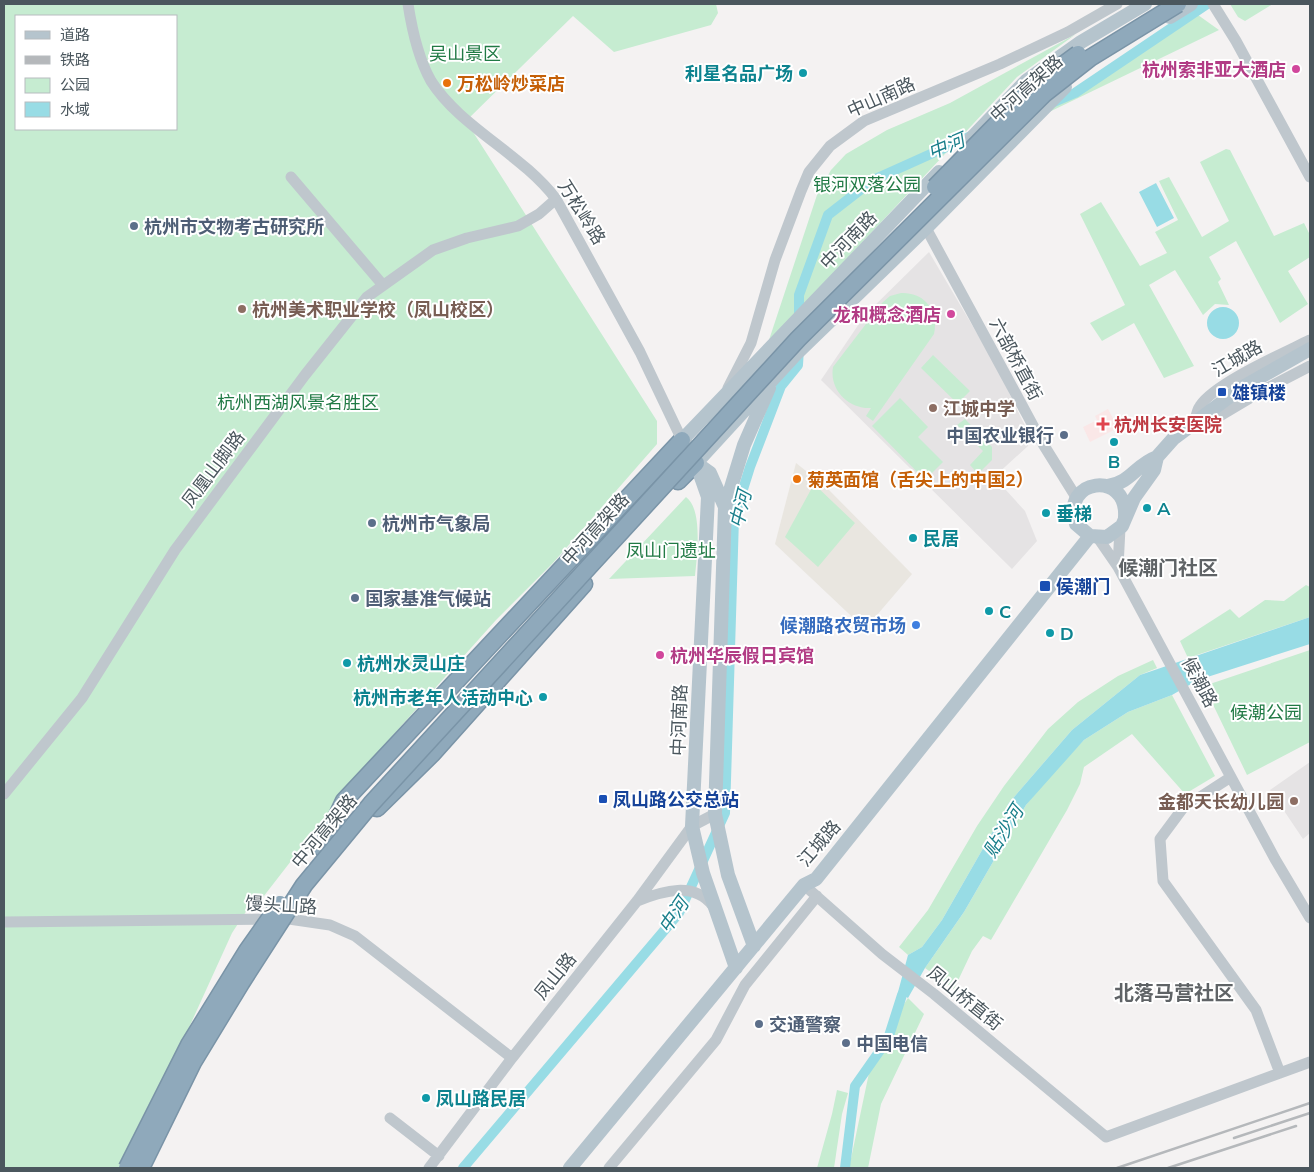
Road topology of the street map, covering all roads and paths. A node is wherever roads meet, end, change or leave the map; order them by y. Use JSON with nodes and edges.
{"nodes":[{"id":1,"x":408,"y":4,"type":"edge"},
{"id":2,"x":1117,"y":4,"type":"edge"},
{"id":3,"x":1145,"y":4,"type":"edge"},
{"id":4,"x":1158,"y":4,"type":"edge"},
{"id":5,"x":1178,"y":4,"type":"edge"},
{"id":6,"x":1191,"y":4,"type":"edge"},
{"id":7,"x":1214,"y":6,"type":"edge"},
{"id":8,"x":291,"y":177,"type":"dead end"},
{"id":9,"x":1310,"y":177,"type":"edge"},
{"id":10,"x":556,"y":199,"type":"junction"},
{"id":11,"x":928,"y":232,"type":"junction"},
{"id":12,"x":382,"y":284,"type":"junction"},
{"id":13,"x":1310,"y":340,"type":"edge"},
{"id":14,"x":1310,"y":349,"type":"edge"},
{"id":15,"x":1310,"y":366,"type":"edge"},
{"id":16,"x":772,"y":379,"type":"junction"},
{"id":17,"x":723,"y":398,"type":"junction"},
{"id":18,"x":1195,"y":421,"type":"junction"},
{"id":19,"x":682,"y":440,"type":"junction"},
{"id":20,"x":1157,"y":456,"type":"junction"},
{"id":21,"x":696,"y":462,"type":"junction"},
{"id":22,"x":1108,"y":486,"type":"junction"},
{"id":23,"x":1076,"y":497,"type":"junction"},
{"id":24,"x":725,"y":506,"type":"junction"},
{"id":25,"x":1122,"y":522,"type":"junction"},
{"id":26,"x":1094,"y":537,"type":"junction"},
{"id":27,"x":1118,"y":566,"type":"junction"},
{"id":28,"x":1231,"y":776,"type":"junction"},
{"id":29,"x":4,"y":794,"type":"edge"},
{"id":30,"x":716,"y":817,"type":"junction"},
{"id":31,"x":692,"y":826,"type":"junction"},
{"id":32,"x":350,"y":830,"type":"junction"},
{"id":33,"x":322,"y":848,"type":"junction"},
{"id":34,"x":804,"y":885,"type":"junction"},
{"id":35,"x":817,"y":896,"type":"junction"},
{"id":36,"x":637,"y":901,"type":"junction"},
{"id":37,"x":717,"y":911,"type":"junction"},
{"id":38,"x":1310,"y":918,"type":"edge"},
{"id":39,"x":4,"y":922,"type":"edge"},
{"id":40,"x":754,"y":946,"type":"junction"},
{"id":41,"x":736,"y":968,"type":"junction"},
{"id":42,"x":512,"y":1058,"type":"junction"},
{"id":43,"x":1310,"y":1062,"type":"edge"},
{"id":44,"x":1280,"y":1073,"type":"junction"},
{"id":45,"x":390,"y":1118,"type":"dead end"},
{"id":46,"x":439,"y":1156,"type":"junction"},
{"id":47,"x":126,"y":1168,"type":"edge"},
{"id":48,"x":141,"y":1168,"type":"edge"},
{"id":49,"x":429,"y":1168,"type":"edge"},
{"id":50,"x":570,"y":1168,"type":"edge"},
{"id":51,"x":610,"y":1168,"type":"edge"}],
"edges":[{"from":1,"to":10,"type":"street","name":"万松岭路"},
{"from":2,"to":17,"type":"street","name":"中山南路"},
{"from":3,"to":17,"type":"main road","name":"中河南路"},
{"from":4,"to":33,"type":"highway","name":"中河高架路","bridge":true},
{"from":5,"to":32,"type":"highway","name":"中河高架路","bridge":true},
{"from":6,"to":11,"type":"main road"},
{"from":7,"to":9,"type":"street"},
{"from":8,"to":12,"type":"street"},
{"from":10,"to":12,"type":"street","name":"凤凰山脚路"},
{"from":10,"to":19,"type":"street","name":"万松岭路"},
{"from":11,"to":16,"type":"main road"},
{"from":11,"to":23,"type":"street","name":"六部桥直街"},
{"from":12,"to":29,"type":"street","name":"凤凰山脚路"},
{"from":13,"to":18,"type":"street","name":"江城路"},
{"from":14,"to":18,"type":"main road","name":"江城路"},
{"from":15,"to":18,"type":"street"},
{"from":16,"to":21,"type":"main road"},
{"from":16,"to":24,"type":"main road"},
{"from":17,"to":19,"type":"main road","name":"中河南路"},
{"from":18,"to":20,"type":"main road","name":"江城路"},
{"from":19,"to":21,"type":"main road"},
{"from":19,"to":33,"type":"highway"},
{"from":20,"to":22,"type":"main road","name":"江城路"},
{"from":20,"to":25,"type":"main road","name":"江城路"},
{"from":21,"to":24,"type":"main road"},
{"from":21,"to":31,"type":"main road","name":"中河南路"},
{"from":21,"to":32,"type":"highway","bridge":true},
{"from":22,"to":23,"type":"main road","name":"江城路"},
{"from":22,"to":25,"type":"main road"},
{"from":23,"to":26,"type":"main road"},
{"from":24,"to":30,"type":"main road"},
{"from":25,"to":26,"type":"main road","name":"江城路"},
{"from":25,"to":27,"type":"street"},
{"from":26,"to":27,"type":"street","name":"候潮路"},
{"from":26,"to":34,"type":"main road","name":"江城路"},
{"from":27,"to":28,"type":"street","name":"候潮路"},
{"from":28,"to":38,"type":"street","name":"候潮路"},
{"from":28,"to":44,"type":"street"},
{"from":30,"to":31,"type":"street","name":"凤山路"},
{"from":30,"to":40,"type":"main road"},
{"from":31,"to":36,"type":"street","name":"凤山路"},
{"from":31,"to":37,"type":"main road","name":"中河南路"},
{"from":32,"to":48,"type":"highway","name":"中河高架路","bridge":true},
{"from":33,"to":47,"type":"highway","name":"中河高架路","bridge":true},
{"from":34,"to":35,"type":"street","name":"凤山桥直街"},
{"from":34,"to":40,"type":"main road","name":"江城路"},
{"from":35,"to":44,"type":"street","name":"凤山桥直街"},
{"from":35,"to":51,"type":"street"},
{"from":36,"to":37,"type":"street"},
{"from":36,"to":42,"type":"street","name":"凤山路"},
{"from":37,"to":41,"type":"main road","name":"中河南路"},
{"from":39,"to":42,"type":"street","name":"馒头山路"},
{"from":40,"to":41,"type":"main road","name":"江城路"},
{"from":41,"to":50,"type":"main road","name":"江城路"},
{"from":42,"to":46,"type":"street","name":"凤山路"},
{"from":43,"to":44,"type":"street"},
{"from":45,"to":46,"type":"street"},
{"from":46,"to":49,"type":"street","name":"凤山路"}]}
